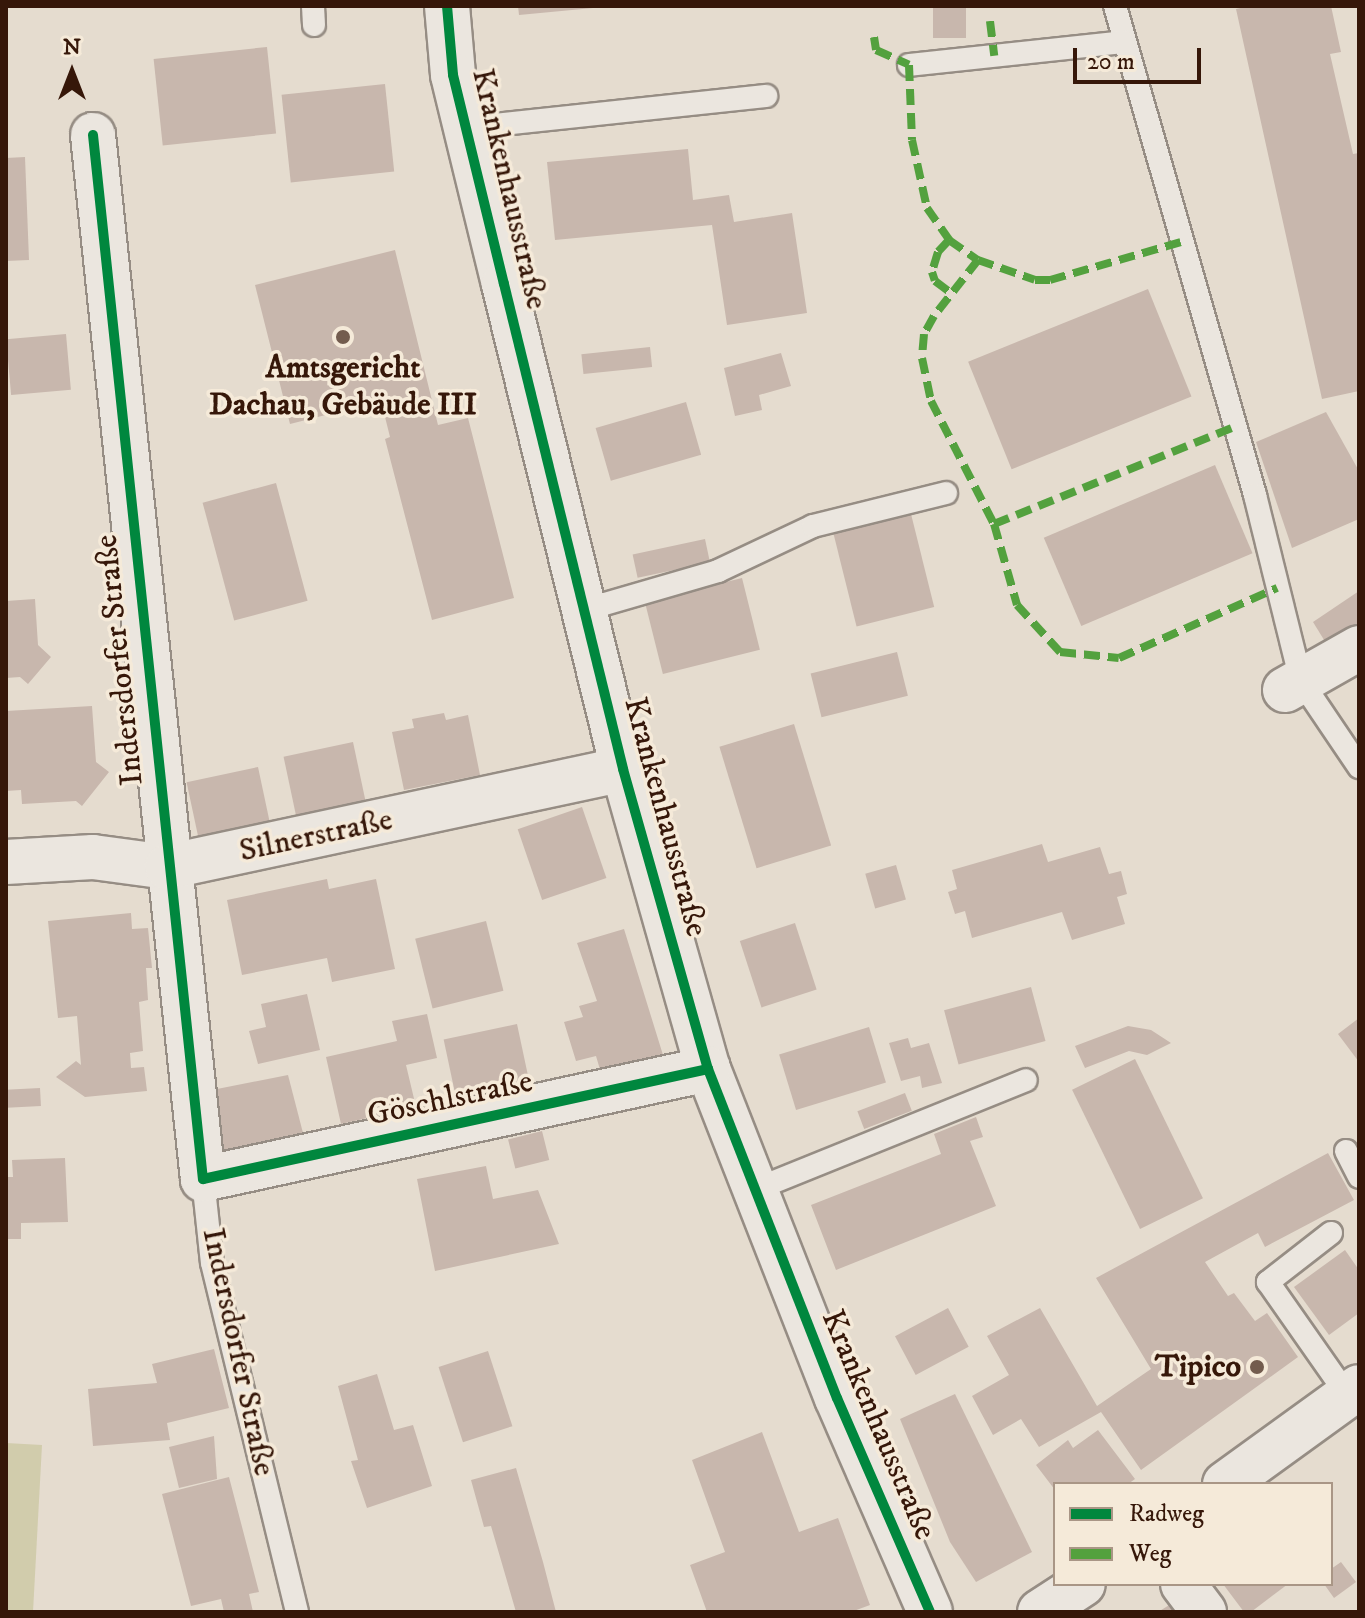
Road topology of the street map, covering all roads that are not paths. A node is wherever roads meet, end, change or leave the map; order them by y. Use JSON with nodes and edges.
{"nodes":[{"id":1,"x":447,"y":6,"type":"edge"},
{"id":2,"x":1115,"y":6,"type":"edge"},
{"id":3,"x":1124,"y":42,"type":"junction"},
{"id":4,"x":909,"y":65,"type":"dead end"},
{"id":5,"x":766,"y":96,"type":"dead end"},
{"id":6,"x":466,"y":128,"type":"junction"},
{"id":7,"x":93,"y":135,"type":"dead end"},
{"id":8,"x":946,"y":493,"type":"dead end"},
{"id":9,"x":584,"y":610,"type":"junction"},
{"id":10,"x":1359,"y":648,"type":"edge"},
{"id":11,"x":1293,"y":686,"type":"junction"},
{"id":12,"x":1359,"y":767,"type":"edge"},
{"id":13,"x":623,"y":769,"type":"junction"},
{"id":14,"x":6,"y":862,"type":"edge"},
{"id":15,"x":167,"y":867,"type":"junction"},
{"id":16,"x":708,"y":1069,"type":"junction"},
{"id":17,"x":1026,"y":1080,"type":"dead end"},
{"id":18,"x":1346,"y":1151,"type":"dead end"},
{"id":19,"x":1359,"y":1177,"type":"edge"},
{"id":20,"x":203,"y":1179,"type":"junction"},
{"id":21,"x":754,"y":1190,"type":"junction"},
{"id":22,"x":1331,"y":1233,"type":"dead end"},
{"id":23,"x":1353,"y":1391,"type":"edge"},
{"id":24,"x":1228,"y":1482,"type":"edge"},
{"id":25,"x":1080,"y":1586,"type":"edge"},
{"id":26,"x":1184,"y":1586,"type":"edge"},
{"id":27,"x":297,"y":1612,"type":"edge"},
{"id":28,"x":930,"y":1612,"type":"edge"},
{"id":29,"x":1040,"y":1612,"type":"edge"},
{"id":30,"x":1204,"y":1612,"type":"edge"}],
"edges":[{"from":1,"to":6,"type":"street","name":"Krankenhausstraße"},
{"from":2,"to":3,"type":"lane"},
{"from":3,"to":4,"type":"lane"},
{"from":3,"to":11,"type":"lane"},
{"from":5,"to":6,"type":"lane"},
{"from":6,"to":9,"type":"street","name":"Krankenhausstraße"},
{"from":7,"to":15,"type":"street","name":"Indersdorfer Straße"},
{"from":8,"to":9,"type":"lane"},
{"from":9,"to":13,"type":"street","name":"Krankenhausstraße"},
{"from":10,"to":11,"type":"street"},
{"from":11,"to":12,"type":"lane"},
{"from":13,"to":15,"type":"street","name":"Silnerstraße"},
{"from":13,"to":16,"type":"street","name":"Krankenhausstraße"},
{"from":14,"to":15,"type":"street","name":"Silnerstraße"},
{"from":15,"to":20,"type":"street","name":"Indersdorfer Straße"},
{"from":16,"to":20,"type":"street","name":"Göschlstraße"},
{"from":16,"to":21,"type":"street","name":"Krankenhausstraße"},
{"from":17,"to":21,"type":"lane"},
{"from":18,"to":19,"type":"lane"},
{"from":20,"to":27,"type":"lane","name":"Indersdorfer Straße"},
{"from":21,"to":28,"type":"street","name":"Krankenhausstraße"},
{"from":22,"to":23,"type":"lane"},
{"from":23,"to":24,"type":"street"},
{"from":25,"to":29,"type":"street"},
{"from":26,"to":30,"type":"street"}]}
